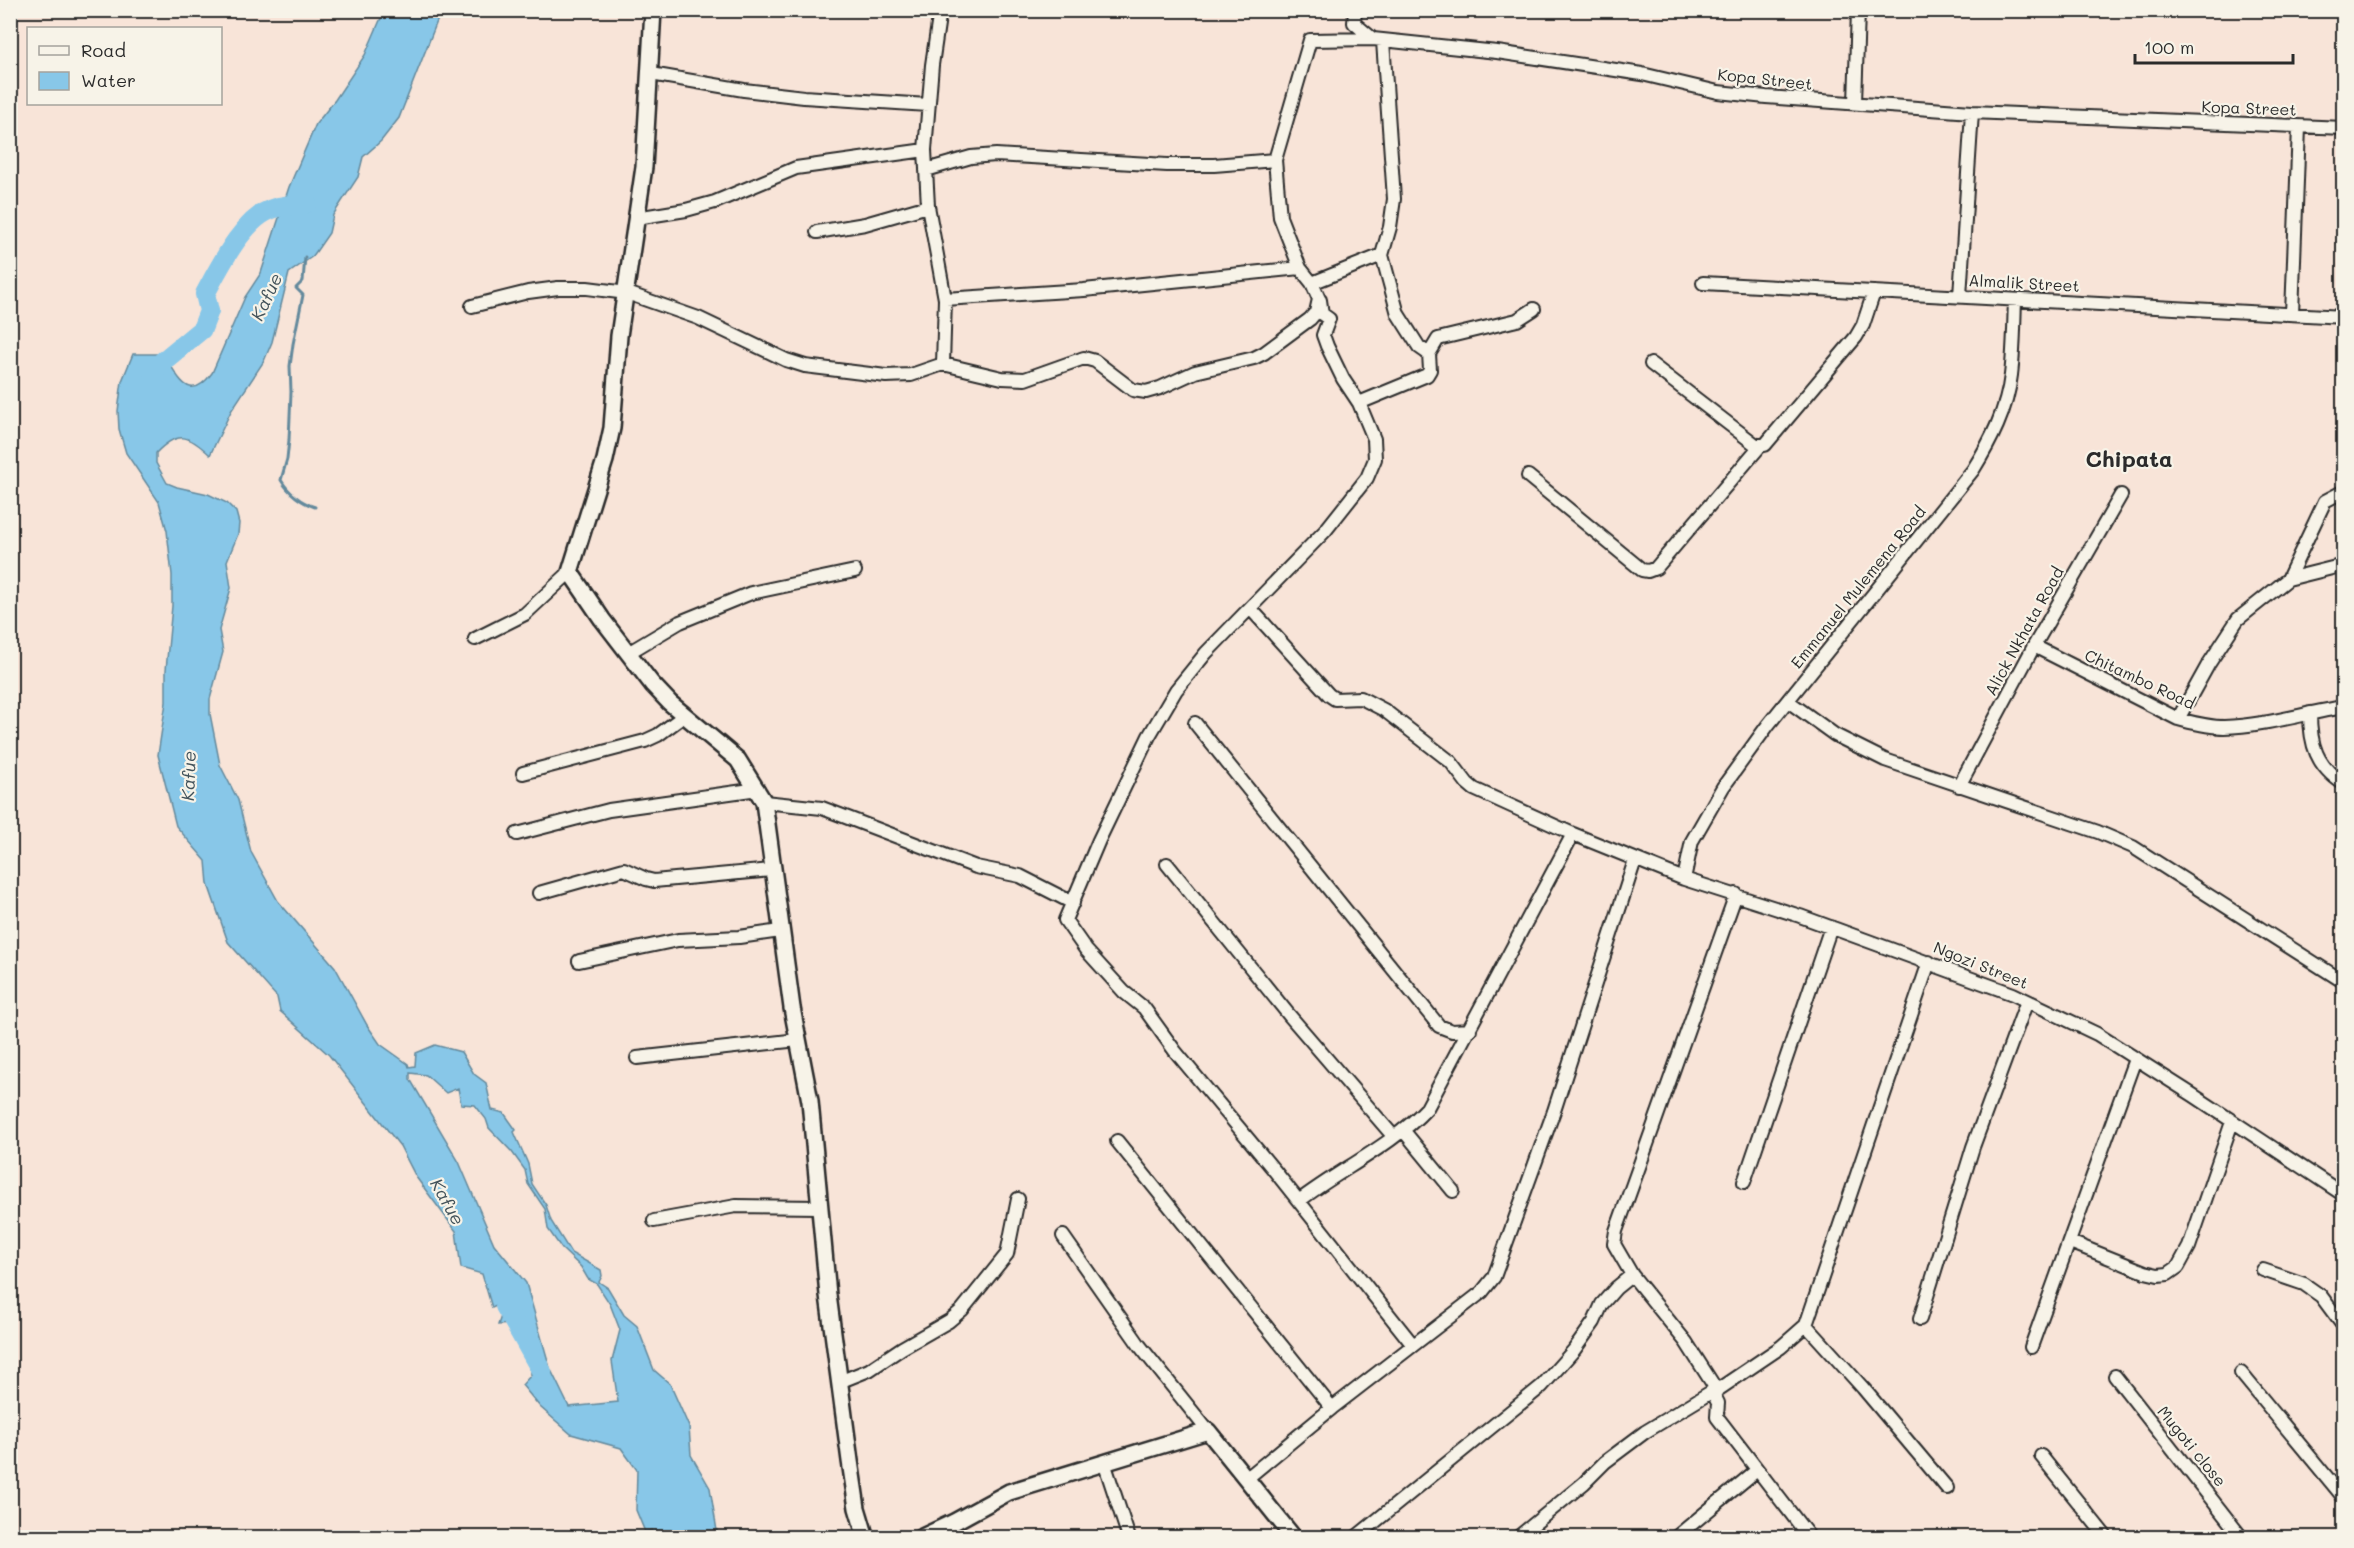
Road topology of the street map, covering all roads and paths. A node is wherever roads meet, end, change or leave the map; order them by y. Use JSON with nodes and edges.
{"nodes":[{"id":1,"x":653,"y":10,"type":"edge"},
{"id":2,"x":940,"y":10,"type":"edge"},
{"id":3,"x":1355,"y":10,"type":"edge"},
{"id":4,"x":1858,"y":10,"type":"edge"},
{"id":5,"x":1378,"y":40,"type":"junction"},
{"id":6,"x":651,"y":74,"type":"junction"},
{"id":7,"x":1855,"y":103,"type":"junction"},
{"id":8,"x":928,"y":105,"type":"junction"},
{"id":9,"x":1972,"y":112,"type":"junction"},
{"id":10,"x":2299,"y":127,"type":"junction"},
{"id":11,"x":2343,"y":128,"type":"edge"},
{"id":12,"x":925,"y":150,"type":"junction"},
{"id":13,"x":1275,"y":160,"type":"junction"},
{"id":14,"x":926,"y":170,"type":"junction"},
{"id":15,"x":928,"y":206,"type":"junction"},
{"id":16,"x":636,"y":218,"type":"junction"},
{"id":17,"x":817,"y":232,"type":"dead end"},
{"id":18,"x":1382,"y":255,"type":"junction"},
{"id":19,"x":1300,"y":268,"type":"junction"},
{"id":20,"x":1312,"y":283,"type":"junction"},
{"id":21,"x":1703,"y":283,"type":"dead end"},
{"id":22,"x":1874,"y":292,"type":"junction"},
{"id":23,"x":627,"y":293,"type":"junction"},
{"id":24,"x":1960,"y":296,"type":"junction"},
{"id":25,"x":945,"y":298,"type":"junction"},
{"id":26,"x":1319,"y":299,"type":"junction"},
{"id":27,"x":2015,"y":300,"type":"junction"},
{"id":28,"x":472,"y":306,"type":"dead end"},
{"id":29,"x":1534,"y":309,"type":"dead end"},
{"id":30,"x":2292,"y":314,"type":"junction"},
{"id":31,"x":2343,"y":317,"type":"edge"},
{"id":32,"x":1429,"y":354,"type":"junction"},
{"id":33,"x":943,"y":364,"type":"junction"},
{"id":34,"x":1651,"y":364,"type":"dead end"},
{"id":35,"x":1359,"y":403,"type":"junction"},
{"id":36,"x":1760,"y":446,"type":"junction"},
{"id":37,"x":1528,"y":476,"type":"dead end"},
{"id":38,"x":2343,"y":491,"type":"edge"},
{"id":39,"x":2121,"y":495,"type":"dead end"},
{"id":40,"x":2343,"y":565,"type":"edge"},
{"id":41,"x":855,"y":571,"type":"dead end"},
{"id":42,"x":570,"y":572,"type":"junction"},
{"id":43,"x":2288,"y":579,"type":"junction"},
{"id":44,"x":1250,"y":608,"type":"junction"},
{"id":45,"x":475,"y":639,"type":"dead end"},
{"id":46,"x":2034,"y":646,"type":"junction"},
{"id":47,"x":628,"y":653,"type":"junction"},
{"id":48,"x":1788,"y":701,"type":"junction"},
{"id":49,"x":2343,"y":707,"type":"edge"},
{"id":50,"x":2310,"y":713,"type":"junction"},
{"id":51,"x":685,"y":716,"type":"junction"},
{"id":52,"x":2178,"y":719,"type":"junction"},
{"id":53,"x":1195,"y":723,"type":"dead end"},
{"id":54,"x":523,"y":773,"type":"dead end"},
{"id":55,"x":2343,"y":784,"type":"edge"},
{"id":56,"x":1959,"y":786,"type":"junction"},
{"id":57,"x":761,"y":795,"type":"junction"},
{"id":58,"x":517,"y":834,"type":"dead end"},
{"id":59,"x":1573,"y":834,"type":"junction"},
{"id":60,"x":1635,"y":860,"type":"junction"},
{"id":61,"x":1167,"y":864,"type":"dead end"},
{"id":62,"x":772,"y":870,"type":"junction"},
{"id":63,"x":1684,"y":879,"type":"junction"},
{"id":64,"x":539,"y":893,"type":"dead end"},
{"id":65,"x":1736,"y":894,"type":"junction"},
{"id":66,"x":1073,"y":903,"type":"junction"},
{"id":67,"x":1831,"y":927,"type":"junction"},
{"id":68,"x":780,"y":931,"type":"junction"},
{"id":69,"x":579,"y":961,"type":"dead end"},
{"id":70,"x":1929,"y":962,"type":"junction"},
{"id":71,"x":2343,"y":982,"type":"edge"},
{"id":72,"x":2027,"y":1001,"type":"junction"},
{"id":73,"x":1470,"y":1029,"type":"junction"},
{"id":74,"x":798,"y":1040,"type":"junction"},
{"id":75,"x":637,"y":1058,"type":"dead end"},
{"id":76,"x":2134,"y":1059,"type":"junction"},
{"id":77,"x":2232,"y":1122,"type":"junction"},
{"id":78,"x":1399,"y":1133,"type":"junction"},
{"id":79,"x":1117,"y":1141,"type":"dead end"},
{"id":80,"x":1744,"y":1182,"type":"dead end"},
{"id":81,"x":1453,"y":1191,"type":"dead end"},
{"id":82,"x":2343,"y":1194,"type":"edge"},
{"id":83,"x":1018,"y":1199,"type":"dead end"},
{"id":84,"x":1299,"y":1201,"type":"junction"},
{"id":85,"x":820,"y":1207,"type":"junction"},
{"id":86,"x":654,"y":1221,"type":"dead end"},
{"id":87,"x":1063,"y":1236,"type":"dead end"},
{"id":88,"x":2070,"y":1242,"type":"junction"},
{"id":89,"x":2263,"y":1270,"type":"dead end"},
{"id":90,"x":1632,"y":1275,"type":"junction"},
{"id":91,"x":1920,"y":1319,"type":"dead end"},
{"id":92,"x":1806,"y":1325,"type":"junction"},
{"id":93,"x":2343,"y":1327,"type":"edge"},
{"id":94,"x":1413,"y":1345,"type":"junction"},
{"id":95,"x":2031,"y":1347,"type":"dead end"},
{"id":96,"x":2241,"y":1373,"type":"dead end"},
{"id":97,"x":2115,"y":1377,"type":"dead end"},
{"id":98,"x":839,"y":1382,"type":"junction"},
{"id":99,"x":1714,"y":1391,"type":"junction"},
{"id":100,"x":1332,"y":1408,"type":"junction"},
{"id":101,"x":1208,"y":1431,"type":"junction"},
{"id":102,"x":2041,"y":1456,"type":"dead end"},
{"id":103,"x":1104,"y":1462,"type":"junction"},
{"id":104,"x":1757,"y":1470,"type":"junction"},
{"id":105,"x":1246,"y":1479,"type":"junction"},
{"id":106,"x":1947,"y":1488,"type":"dead end"},
{"id":107,"x":2343,"y":1498,"type":"edge"},
{"id":108,"x":866,"y":1538,"type":"edge"},
{"id":109,"x":920,"y":1538,"type":"edge"},
{"id":110,"x":1129,"y":1538,"type":"edge"},
{"id":111,"x":1294,"y":1538,"type":"edge"},
{"id":112,"x":1355,"y":1538,"type":"edge"},
{"id":113,"x":1517,"y":1538,"type":"edge"},
{"id":114,"x":1675,"y":1538,"type":"edge"},
{"id":115,"x":1810,"y":1538,"type":"edge"},
{"id":116,"x":2107,"y":1538,"type":"edge"},
{"id":117,"x":2242,"y":1538,"type":"edge"}],
"edges":[{"from":1,"to":6,"type":"street"},
{"from":2,"to":8,"type":"street"},
{"from":3,"to":5,"type":"street"},
{"from":4,"to":7,"type":"street"},
{"from":5,"to":7,"type":"street","name":"Kopa Street"},
{"from":5,"to":13,"type":"street","name":"Kopa Street"},
{"from":5,"to":18,"type":"street"},
{"from":6,"to":8,"type":"street"},
{"from":6,"to":16,"type":"street"},
{"from":7,"to":9,"type":"street","name":"Kopa Street"},
{"from":8,"to":12,"type":"street"},
{"from":9,"to":10,"type":"street","name":"Kopa Street"},
{"from":9,"to":24,"type":"street"},
{"from":10,"to":11,"type":"street","name":"Kopa Street"},
{"from":10,"to":30,"type":"street"},
{"from":12,"to":14,"type":"street"},
{"from":12,"to":16,"type":"street"},
{"from":13,"to":14,"type":"street"},
{"from":13,"to":19,"type":"street"},
{"from":14,"to":15,"type":"street"},
{"from":15,"to":17,"type":"street"},
{"from":15,"to":25,"type":"street"},
{"from":16,"to":23,"type":"street"},
{"from":18,"to":20,"type":"street"},
{"from":18,"to":32,"type":"street"},
{"from":19,"to":20,"type":"street"},
{"from":19,"to":25,"type":"street"},
{"from":20,"to":26,"type":"street"},
{"from":21,"to":22,"type":"street","name":"Almalik Street"},
{"from":22,"to":24,"type":"street","name":"Almalik Street"},
{"from":22,"to":36,"type":"street"},
{"from":23,"to":28,"type":"street"},
{"from":23,"to":33,"type":"street"},
{"from":23,"to":42,"type":"street"},
{"from":24,"to":27,"type":"street","name":"Almalik Street"},
{"from":25,"to":33,"type":"street"},
{"from":26,"to":33,"type":"street"},
{"from":26,"to":35,"type":"street"},
{"from":27,"to":30,"type":"street","name":"Almalik Street"},
{"from":27,"to":48,"type":"street","name":"Emmanuel Mulemena Road"},
{"from":29,"to":32,"type":"street"},
{"from":30,"to":31,"type":"street","name":"Almalik Street"},
{"from":32,"to":35,"type":"street"},
{"from":34,"to":36,"type":"street"},
{"from":35,"to":44,"type":"street"},
{"from":36,"to":37,"type":"street"},
{"from":38,"to":43,"type":"street"},
{"from":39,"to":46,"type":"street","name":"Alick Nkhata Road"},
{"from":40,"to":43,"type":"street"},
{"from":41,"to":47,"type":"street"},
{"from":42,"to":45,"type":"street"},
{"from":42,"to":47,"type":"street"},
{"from":43,"to":52,"type":"street"},
{"from":44,"to":59,"type":"street","name":"Ngozi Street"},
{"from":44,"to":66,"type":"street"},
{"from":46,"to":52,"type":"street","name":"Chitambo Road"},
{"from":46,"to":56,"type":"street","name":"Alick Nkhata Road"},
{"from":47,"to":51,"type":"street"},
{"from":48,"to":56,"type":"street"},
{"from":48,"to":63,"type":"street","name":"Emmanuel Mulemena Road"},
{"from":49,"to":50,"type":"street","name":"Chitambo Road"},
{"from":50,"to":52,"type":"street","name":"Chitambo Road"},
{"from":50,"to":55,"type":"street"},
{"from":51,"to":54,"type":"street"},
{"from":51,"to":57,"type":"street"},
{"from":53,"to":73,"type":"street"},
{"from":56,"to":71,"type":"street"},
{"from":57,"to":58,"type":"street"},
{"from":57,"to":62,"type":"street"},
{"from":57,"to":66,"type":"street"},
{"from":59,"to":60,"type":"street","name":"Ngozi Street"},
{"from":59,"to":73,"type":"street"},
{"from":60,"to":63,"type":"street","name":"Ngozi Street"},
{"from":60,"to":94,"type":"street"},
{"from":61,"to":78,"type":"street"},
{"from":62,"to":64,"type":"street"},
{"from":62,"to":68,"type":"street"},
{"from":63,"to":65,"type":"street","name":"Ngozi Street"},
{"from":65,"to":67,"type":"street","name":"Ngozi Street"},
{"from":65,"to":90,"type":"street"},
{"from":66,"to":84,"type":"street"},
{"from":67,"to":70,"type":"street","name":"Ngozi Street"},
{"from":67,"to":80,"type":"street"},
{"from":68,"to":69,"type":"street"},
{"from":68,"to":74,"type":"street"},
{"from":70,"to":72,"type":"street","name":"Ngozi Street"},
{"from":70,"to":92,"type":"street"},
{"from":72,"to":76,"type":"street","name":"Ngozi Street"},
{"from":72,"to":91,"type":"street"},
{"from":73,"to":78,"type":"street"},
{"from":74,"to":75,"type":"street"},
{"from":74,"to":85,"type":"street"},
{"from":76,"to":77,"type":"street","name":"Ngozi Street"},
{"from":76,"to":88,"type":"street"},
{"from":77,"to":82,"type":"street","name":"Ngozi Street"},
{"from":77,"to":88,"type":"street"},
{"from":78,"to":81,"type":"street"},
{"from":78,"to":84,"type":"street"},
{"from":79,"to":100,"type":"street"},
{"from":83,"to":98,"type":"street"},
{"from":84,"to":94,"type":"street"},
{"from":85,"to":86,"type":"street"},
{"from":85,"to":98,"type":"street"},
{"from":87,"to":101,"type":"street"},
{"from":88,"to":95,"type":"street"},
{"from":89,"to":93,"type":"street"},
{"from":90,"to":99,"type":"street"},
{"from":90,"to":112,"type":"street"},
{"from":92,"to":99,"type":"street"},
{"from":92,"to":106,"type":"street"},
{"from":94,"to":100,"type":"street"},
{"from":96,"to":107,"type":"street"},
{"from":97,"to":117,"type":"street","name":"Mugoti close"},
{"from":98,"to":108,"type":"street"},
{"from":99,"to":104,"type":"street"},
{"from":99,"to":113,"type":"street"},
{"from":100,"to":105,"type":"street"},
{"from":101,"to":103,"type":"street"},
{"from":101,"to":105,"type":"street"},
{"from":102,"to":116,"type":"street"},
{"from":103,"to":109,"type":"street"},
{"from":103,"to":110,"type":"street"},
{"from":104,"to":114,"type":"street"},
{"from":104,"to":115,"type":"street"},
{"from":105,"to":111,"type":"street"}]}
